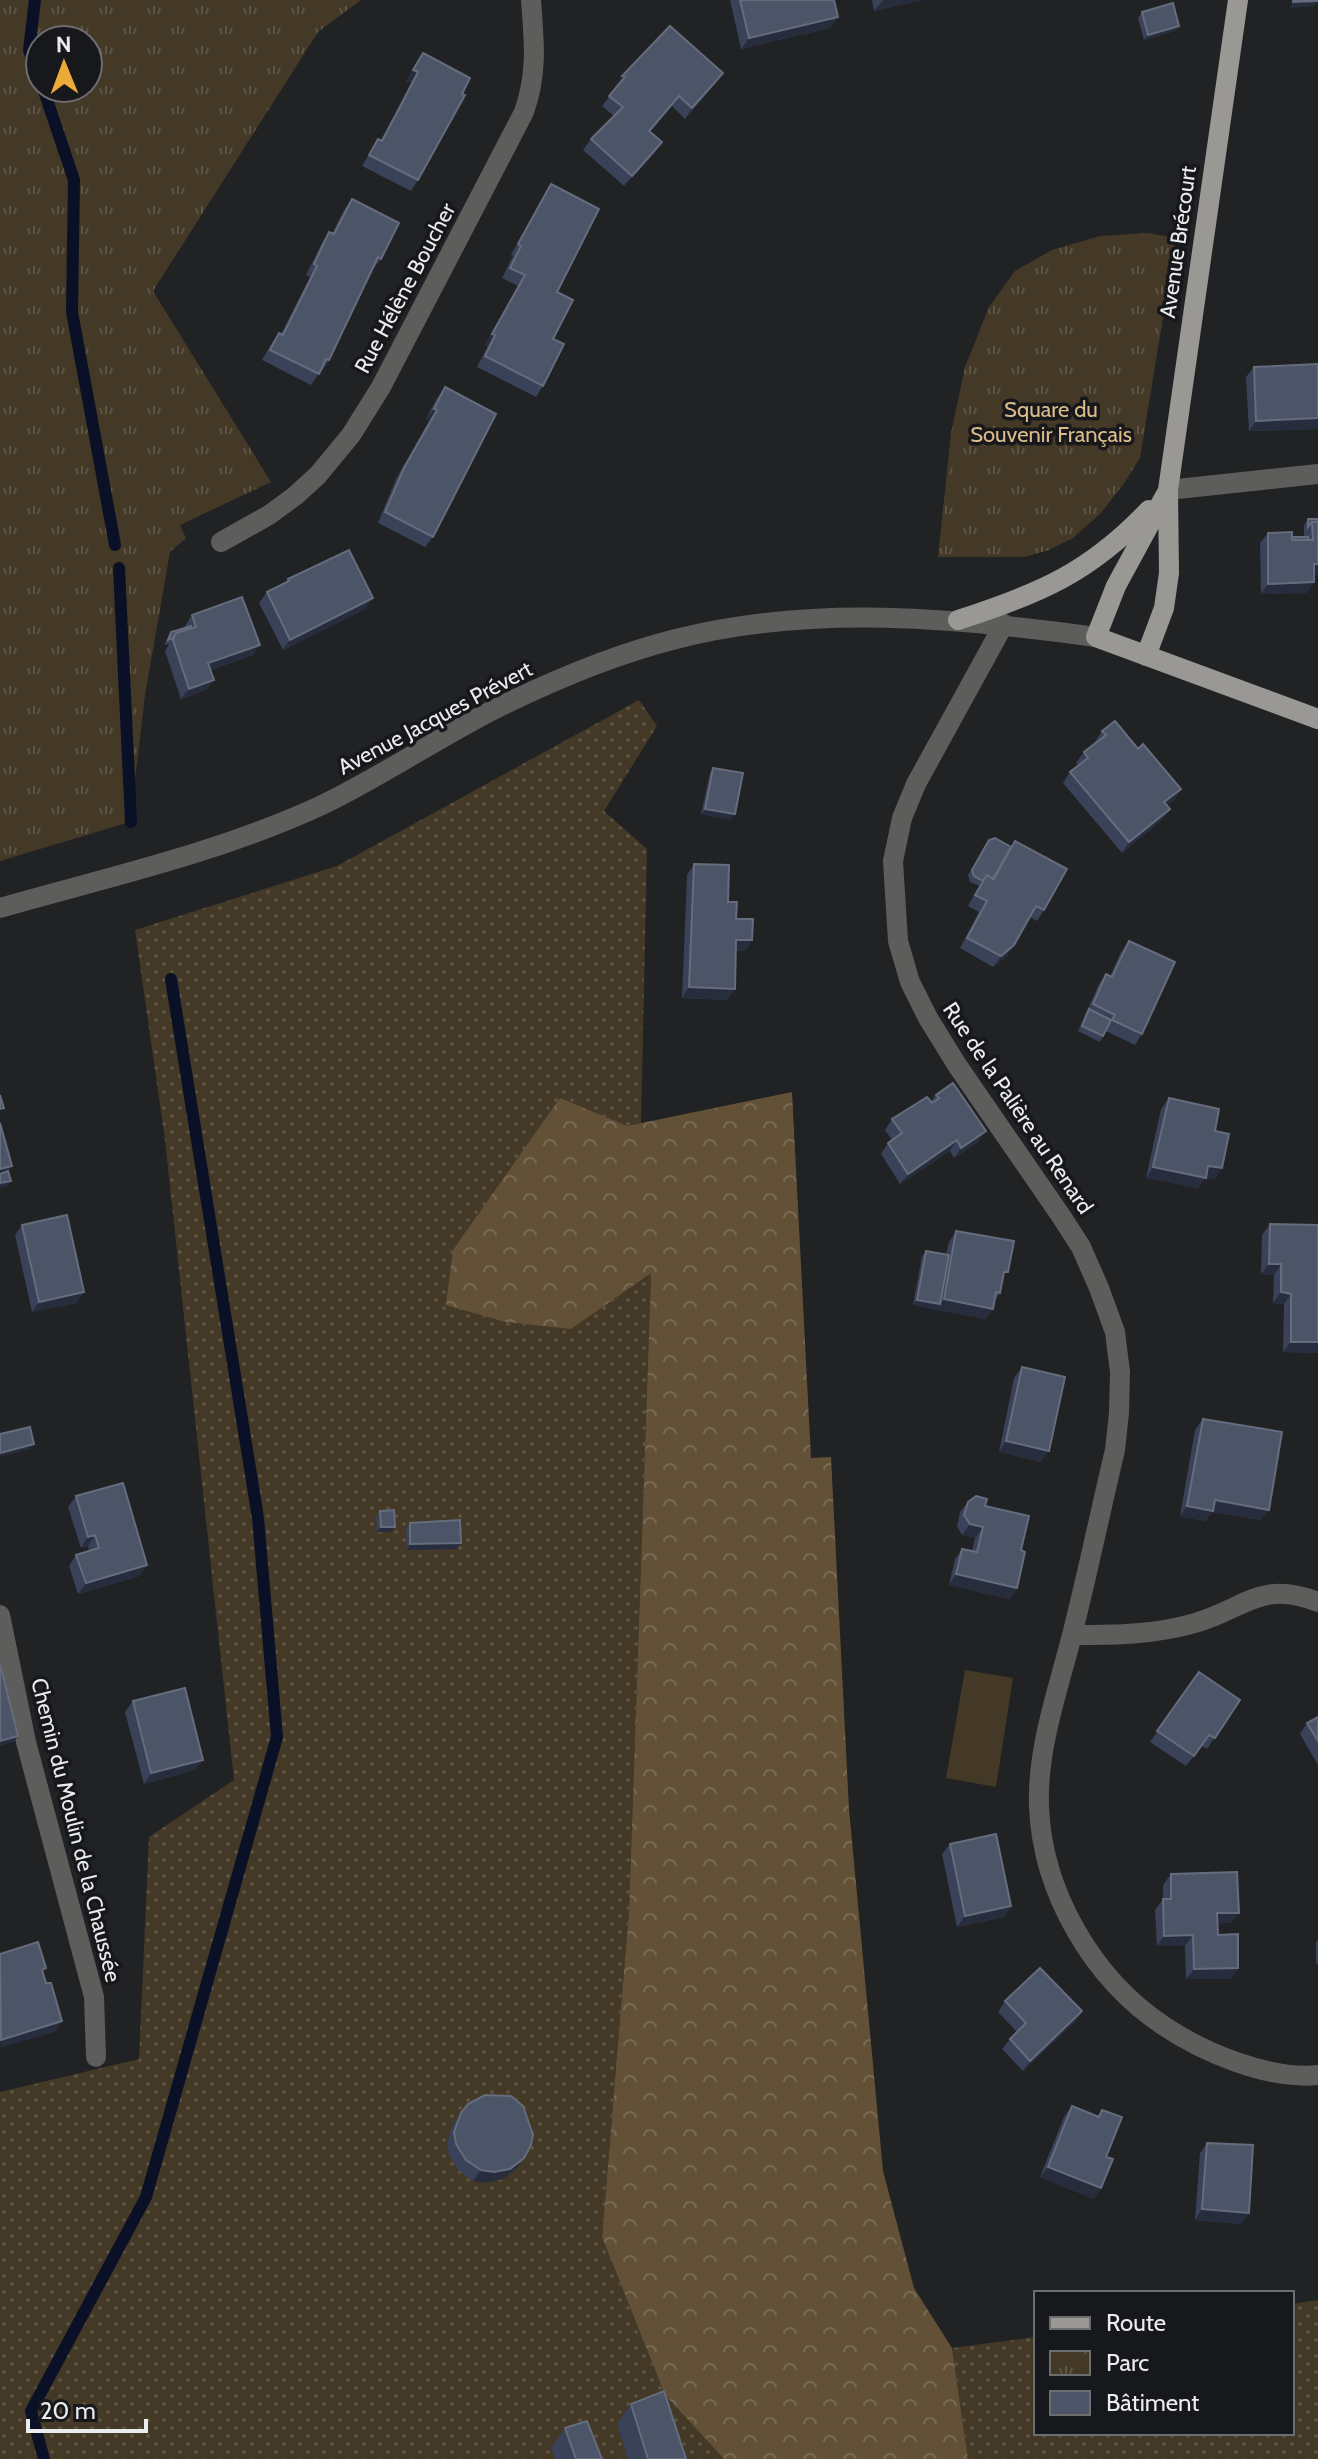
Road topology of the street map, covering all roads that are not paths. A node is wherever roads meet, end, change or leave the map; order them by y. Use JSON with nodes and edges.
{"nodes":[{"id":1,"x":531,"y":0,"type":"edge"},
{"id":2,"x":1238,"y":0,"type":"edge"},
{"id":3,"x":1318,"y":474,"type":"edge"},
{"id":4,"x":1168,"y":490,"type":"junction"},
{"id":5,"x":221,"y":542,"type":"dead end"},
{"id":6,"x":958,"y":620,"type":"junction"},
{"id":7,"x":1004,"y":624,"type":"junction"},
{"id":8,"x":1096,"y":637,"type":"junction"},
{"id":9,"x":1146,"y":656,"type":"junction"},
{"id":10,"x":1318,"y":719,"type":"edge"},
{"id":11,"x":0,"y":908,"type":"edge"},
{"id":12,"x":1318,"y":1602,"type":"edge"},
{"id":13,"x":0,"y":1615,"type":"edge"},
{"id":14,"x":1072,"y":1635,"type":"junction"},
{"id":15,"x":96,"y":2057,"type":"dead end"},
{"id":16,"x":1318,"y":2075,"type":"edge"}],
"edges":[{"from":1,"to":5,"type":"street","name":"Rue Hélène Boucher"},
{"from":2,"to":4,"type":"main road","name":"Avenue Brécourt"},
{"from":3,"to":4,"type":"street"},
{"from":4,"to":6,"type":"main road"},
{"from":4,"to":8,"type":"main road","name":"Avenue Brécourt"},
{"from":4,"to":9,"type":"main road","name":"Avenue Brécourt"},
{"from":6,"to":7,"type":"street","name":"Avenue Jacques Prévert"},
{"from":6,"to":11,"type":"street","name":"Avenue Jacques Prévert"},
{"from":7,"to":8,"type":"street","name":"Avenue Jacques Prévert"},
{"from":7,"to":14,"type":"street","name":"Rue de la Palière au Renard"},
{"from":8,"to":9,"type":"main road","name":"Avenue Jacques Prévert"},
{"from":9,"to":10,"type":"main road","name":"Avenue Jacques Prévert"},
{"from":12,"to":14,"type":"street"},
{"from":13,"to":15,"type":"street","name":"Chemin du Moulin de la Chaussée"},
{"from":14,"to":16,"type":"street","name":"Rue de la Palière au Renard"}]}
